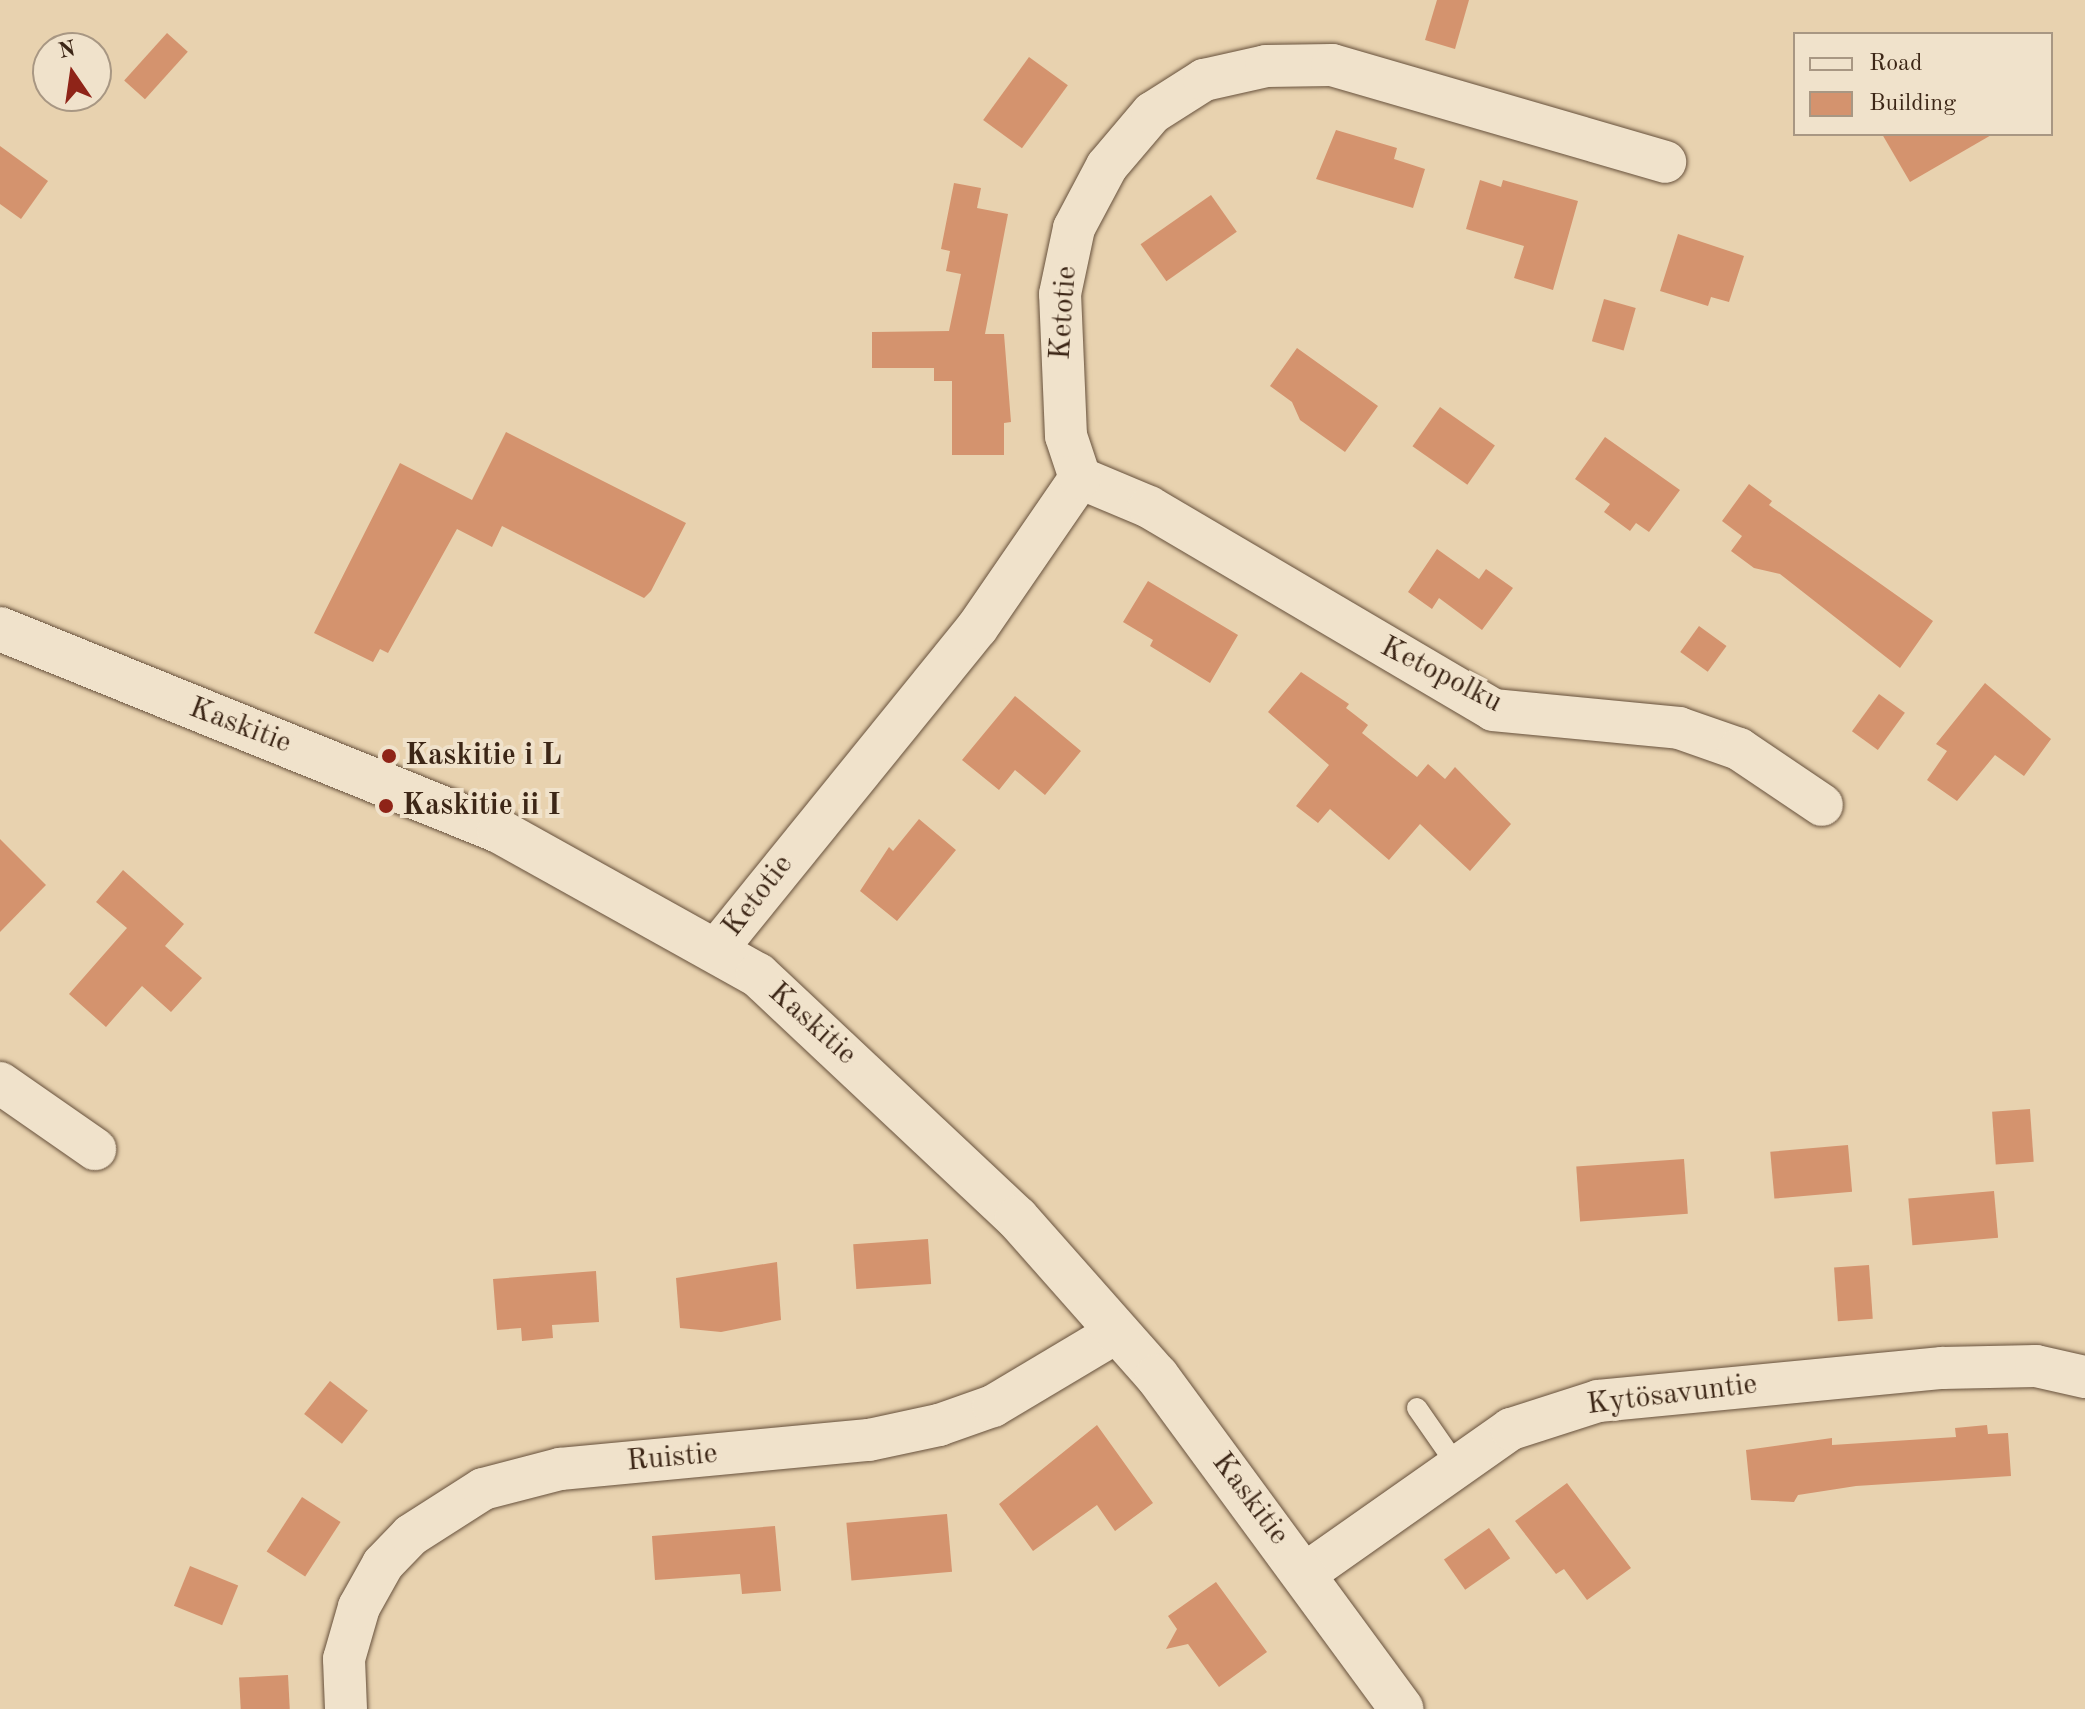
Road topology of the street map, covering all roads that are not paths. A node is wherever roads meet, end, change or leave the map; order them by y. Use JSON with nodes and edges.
{"nodes":[{"id":1,"x":1665,"y":162,"type":"dead end"},
{"id":2,"x":1080,"y":478,"type":"junction"},
{"id":3,"x":0,"y":629,"type":"edge"},
{"id":4,"x":1822,"y":805,"type":"dead end"},
{"id":5,"x":716,"y":950,"type":"junction"},
{"id":6,"x":0,"y":1083,"type":"edge"},
{"id":7,"x":95,"y":1149,"type":"dead end"},
{"id":8,"x":1117,"y":1332,"type":"junction"},
{"id":9,"x":2085,"y":1377,"type":"edge"},
{"id":10,"x":1417,"y":1408,"type":"dead end"},
{"id":11,"x":1458,"y":1467,"type":"junction"},
{"id":12,"x":1306,"y":1573,"type":"junction"},
{"id":13,"x":346,"y":1709,"type":"edge"},
{"id":14,"x":1402,"y":1709,"type":"edge"}],
"edges":[{"from":1,"to":2,"type":"street","name":"Ketotie"},
{"from":2,"to":4,"type":"street","name":"Ketopolku"},
{"from":2,"to":5,"type":"street","name":"Ketotie"},
{"from":3,"to":5,"type":"street","name":"Kaskitie"},
{"from":5,"to":8,"type":"street","name":"Kaskitie"},
{"from":6,"to":7,"type":"street"},
{"from":8,"to":12,"type":"street","name":"Kaskitie"},
{"from":8,"to":13,"type":"street","name":"Ruistie"},
{"from":9,"to":11,"type":"street","name":"Kytösavuntie"},
{"from":10,"to":11,"type":"lane"},
{"from":11,"to":12,"type":"street","name":"Kytösavuntie"},
{"from":12,"to":14,"type":"street","name":"Kaskitie"}]}
